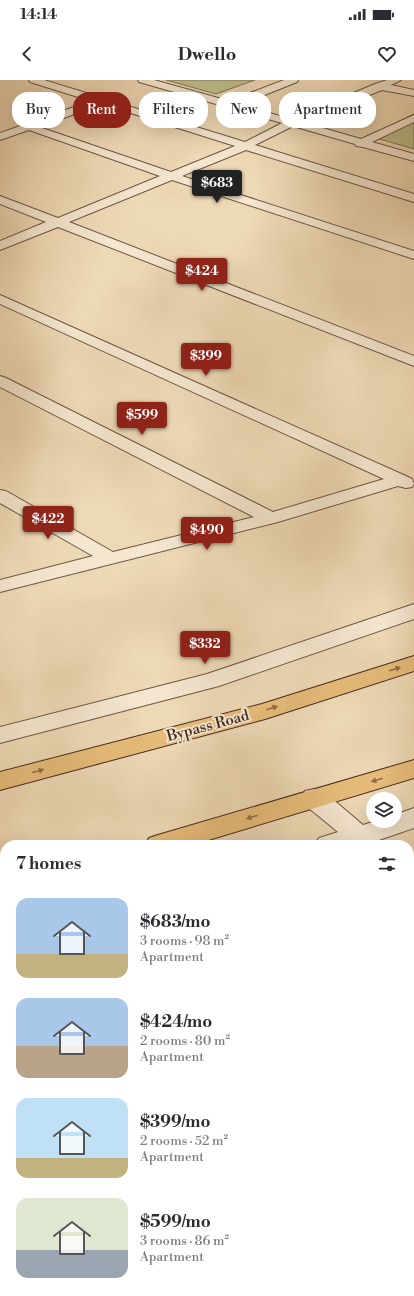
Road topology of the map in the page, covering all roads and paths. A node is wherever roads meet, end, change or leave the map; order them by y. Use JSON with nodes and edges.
{"nodes":[{"id":1,"x":34,"y":80,"type":"edge"},
{"id":2,"x":143,"y":80,"type":"edge"},
{"id":3,"x":293,"y":80,"type":"edge"},
{"id":4,"x":396,"y":80,"type":"edge"},
{"id":5,"x":379,"y":86,"type":"junction"},
{"id":6,"x":73,"y":92,"type":"edge"},
{"id":7,"x":262,"y":92,"type":"edge"},
{"id":8,"x":365,"y":92,"type":"edge"},
{"id":9,"x":414,"y":93,"type":"edge"},
{"id":10,"x":216,"y":101,"type":"edge"},
{"id":11,"x":131,"y":110,"type":"edge"},
{"id":12,"x":414,"y":118,"type":"edge"},
{"id":13,"x":27,"y":128,"type":"edge"},
{"id":14,"x":33,"y":128,"type":"edge"},
{"id":15,"x":282,"y":128,"type":"edge"},
{"id":16,"x":308,"y":128,"type":"edge"},
{"id":17,"x":0,"y":137,"type":"edge"},
{"id":18,"x":360,"y":144,"type":"junction"},
{"id":19,"x":245,"y":146,"type":"junction"},
{"id":20,"x":414,"y":158,"type":"edge"},
{"id":21,"x":171,"y":176,"type":"junction"},
{"id":22,"x":414,"y":198,"type":"edge"},
{"id":23,"x":0,"y":200,"type":"edge"},
{"id":24,"x":57,"y":222,"type":"junction"},
{"id":25,"x":0,"y":246,"type":"edge"},
{"id":26,"x":414,"y":256,"type":"edge"},
{"id":27,"x":0,"y":298,"type":"edge"},
{"id":28,"x":414,"y":361,"type":"edge"},
{"id":29,"x":0,"y":381,"type":"edge"},
{"id":30,"x":407,"y":483,"type":"edge"},
{"id":31,"x":0,"y":495,"type":"edge"},
{"id":32,"x":271,"y":518,"type":"junction"},
{"id":33,"x":112,"y":559,"type":"junction"},
{"id":34,"x":0,"y":586,"type":"edge"},
{"id":35,"x":414,"y":611,"type":"edge"},
{"id":36,"x":414,"y":662,"type":"edge"},
{"id":37,"x":0,"y":735,"type":"edge"},
{"id":38,"x":414,"y":769,"type":"edge"},
{"id":39,"x":0,"y":780,"type":"edge"},
{"id":40,"x":314,"y":798,"type":"junction"},
{"id":41,"x":414,"y":818,"type":"edge"},
{"id":42,"x":184,"y":840,"type":"edge"},
{"id":43,"x":363,"y":840,"type":"edge"},
{"id":44,"x":366,"y":840,"type":"edge"}],
"edges":[{"from":1,"to":6,"type":"street"},
{"from":2,"to":10,"type":"street"},
{"from":3,"to":7,"type":"street"},
{"from":4,"to":5,"type":"street"},
{"from":5,"to":8,"type":"street"},
{"from":5,"to":9,"type":"street"},
{"from":11,"to":19,"type":"street"},
{"from":12,"to":18,"type":"street"},
{"from":13,"to":17,"type":"street"},
{"from":14,"to":21,"type":"street"},
{"from":15,"to":19,"type":"street"},
{"from":16,"to":18,"type":"street"},
{"from":18,"to":20,"type":"street"},
{"from":19,"to":21,"type":"street"},
{"from":19,"to":22,"type":"street"},
{"from":21,"to":24,"type":"street"},
{"from":21,"to":26,"type":"street"},
{"from":23,"to":24,"type":"street"},
{"from":24,"to":25,"type":"street"},
{"from":24,"to":28,"type":"street"},
{"from":27,"to":30,"type":"street"},
{"from":29,"to":32,"type":"street"},
{"from":30,"to":32,"type":"street"},
{"from":31,"to":33,"type":"street"},
{"from":32,"to":33,"type":"street"},
{"from":33,"to":34,"type":"street"},
{"from":35,"to":37,"type":"street"},
{"from":39,"to":36,"type":"main road","name":"Bypass Road","one_way":true},
{"from":38,"to":40,"type":"main road","one_way":true},
{"from":40,"to":42,"type":"main road","one_way":true},
{"from":40,"to":43,"type":"street"},
{"from":41,"to":44,"type":"street"}]}
